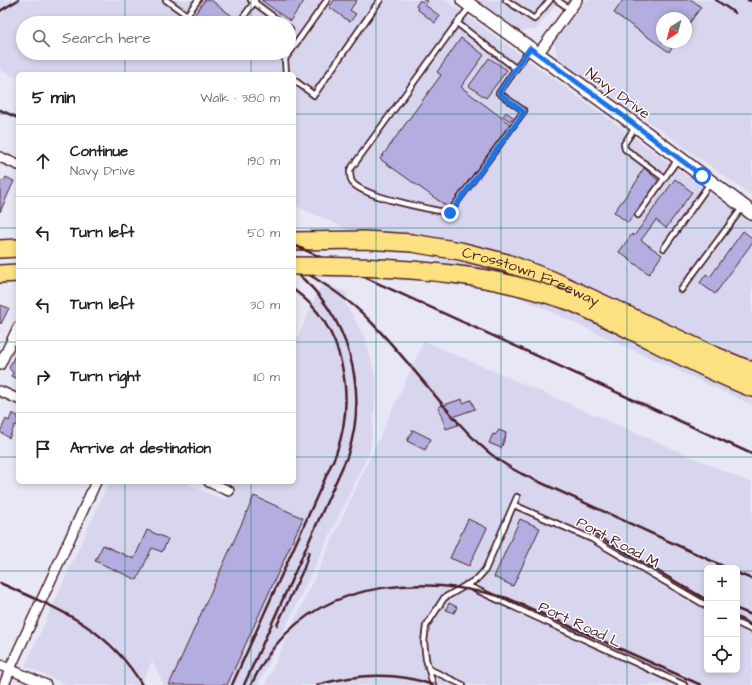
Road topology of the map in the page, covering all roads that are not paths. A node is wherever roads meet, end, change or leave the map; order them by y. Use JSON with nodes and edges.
{"nodes":[{"id":1,"x":166,"y":0,"type":"edge"},
{"id":2,"x":198,"y":0,"type":"edge"},
{"id":3,"x":327,"y":0,"type":"edge"},
{"id":4,"x":380,"y":0,"type":"edge"},
{"id":5,"x":506,"y":0,"type":"edge"},
{"id":6,"x":550,"y":0,"type":"edge"},
{"id":7,"x":556,"y":0,"type":"edge"},
{"id":8,"x":577,"y":0,"type":"edge"},
{"id":9,"x":254,"y":1,"type":"edge"},
{"id":10,"x":467,"y":3,"type":"edge"},
{"id":11,"x":570,"y":9,"type":"junction"},
{"id":12,"x":187,"y":15,"type":"joint"},
{"id":13,"x":244,"y":16,"type":"edge"},
{"id":14,"x":273,"y":16,"type":"edge"},
{"id":15,"x":457,"y":23,"type":"junction"},
{"id":16,"x":296,"y":44,"type":"edge"},
{"id":17,"x":534,"y":51,"type":"junction"},
{"id":18,"x":285,"y":60,"type":"edge"},
{"id":19,"x":516,"y":68,"type":"junction"},
{"id":20,"x":286,"y":72,"type":"edge"},
{"id":21,"x":296,"y":82,"type":"edge"},
{"id":22,"x":636,"y":126,"type":"junction"},
{"id":23,"x":0,"y":157,"type":"edge"},
{"id":24,"x":679,"y":158,"type":"junction"},
{"id":25,"x":16,"y":164,"type":"edge"},
{"id":26,"x":664,"y":178,"type":"junction"},
{"id":27,"x":711,"y":182,"type":"junction"},
{"id":28,"x":747,"y":210,"type":"edge"},
{"id":29,"x":638,"y":215,"type":"dead end"},
{"id":30,"x":296,"y":241,"type":"edge"},
{"id":31,"x":16,"y":248,"type":"edge"},
{"id":32,"x":664,"y":248,"type":"dead end"},
{"id":33,"x":0,"y":249,"type":"edge"},
{"id":34,"x":296,"y":266,"type":"edge"},
{"id":35,"x":16,"y":273,"type":"edge"},
{"id":36,"x":0,"y":274,"type":"edge"},
{"id":37,"x":681,"y":290,"type":"dead end"},
{"id":38,"x":572,"y":295,"type":"junction"},
{"id":39,"x":16,"y":331,"type":"edge"},
{"id":40,"x":0,"y":365,"type":"edge"},
{"id":41,"x":752,"y":371,"type":"edge"},
{"id":42,"x":752,"y":388,"type":"edge"},
{"id":43,"x":0,"y":391,"type":"edge"},
{"id":44,"x":16,"y":398,"type":"edge"},
{"id":45,"x":95,"y":484,"type":"edge"},
{"id":46,"x":213,"y":484,"type":"edge"},
{"id":47,"x":229,"y":491,"type":"dead end"},
{"id":48,"x":517,"y":497,"type":"dead end"},
{"id":49,"x":514,"y":505,"type":"junction"},
{"id":50,"x":466,"y":585,"type":"junction"},
{"id":51,"x":704,"y":604,"type":"edge"},
{"id":52,"x":740,"y":624,"type":"edge"},
{"id":53,"x":752,"y":630,"type":"edge"},
{"id":54,"x":0,"y":665,"type":"edge"},
{"id":55,"x":11,"y":669,"type":"junction"},
{"id":56,"x":429,"y":669,"type":"junction"},
{"id":57,"x":4,"y":685,"type":"edge"},
{"id":58,"x":46,"y":685,"type":"edge"},
{"id":59,"x":433,"y":685,"type":"edge"},
{"id":60,"x":463,"y":685,"type":"edge"},
{"id":61,"x":684,"y":685,"type":"edge"}],
"edges":[{"from":1,"to":12,"type":"lane"},
{"from":2,"to":12,"type":"lane"},
{"from":3,"to":16,"type":"lane"},
{"from":4,"to":21,"type":"lane"},
{"from":5,"to":6,"type":"lane"},
{"from":7,"to":11,"type":"lane"},
{"from":8,"to":11,"type":"street"},
{"from":9,"to":13,"type":"lane"},
{"from":9,"to":14,"type":"lane"},
{"from":10,"to":15,"type":"lane"},
{"from":10,"to":17,"type":"street","name":"Navy Drive"},
{"from":11,"to":17,"type":"street"},
{"from":15,"to":19,"type":"lane"},
{"from":15,"to":19,"type":"lane"},
{"from":17,"to":19,"type":"lane"},
{"from":17,"to":22,"type":"street","name":"Navy Drive"},
{"from":18,"to":20,"type":"lane"},
{"from":22,"to":24,"type":"street","name":"Navy Drive"},
{"from":22,"to":26,"type":"lane"},
{"from":23,"to":25,"type":"street"},
{"from":24,"to":26,"type":"lane"},
{"from":24,"to":27,"type":"street","name":"Navy Drive"},
{"from":26,"to":29,"type":"lane"},
{"from":27,"to":28,"type":"street","name":"Navy Drive"},
{"from":27,"to":32,"type":"lane"},
{"from":28,"to":37,"type":"lane"},
{"from":30,"to":38,"type":"highway","name":"Crosstown Freeway"},
{"from":31,"to":33,"type":"highway"},
{"from":34,"to":38,"type":"highway","name":"Crosstown Freeway","bridge":true},
{"from":35,"to":36,"type":"highway"},
{"from":38,"to":41,"type":"highway","name":"Crosstown Freeway"},
{"from":38,"to":42,"type":"highway","name":"Crosstown Freeway"},
{"from":39,"to":40,"type":"street"},
{"from":43,"to":44,"type":"street"},
{"from":45,"to":55,"type":"street"},
{"from":46,"to":47,"type":"street"},
{"from":48,"to":49,"type":"lane"},
{"from":49,"to":50,"type":"lane"},
{"from":49,"to":51,"type":"lane","name":"Port Road M"},
{"from":50,"to":56,"type":"lane"},
{"from":50,"to":61,"type":"lane","name":"Port Road L"},
{"from":52,"to":53,"type":"lane"},
{"from":54,"to":55,"type":"street"},
{"from":55,"to":57,"type":"street"},
{"from":55,"to":58,"type":"street"},
{"from":56,"to":59,"type":"lane"},
{"from":56,"to":60,"type":"lane"}]}
